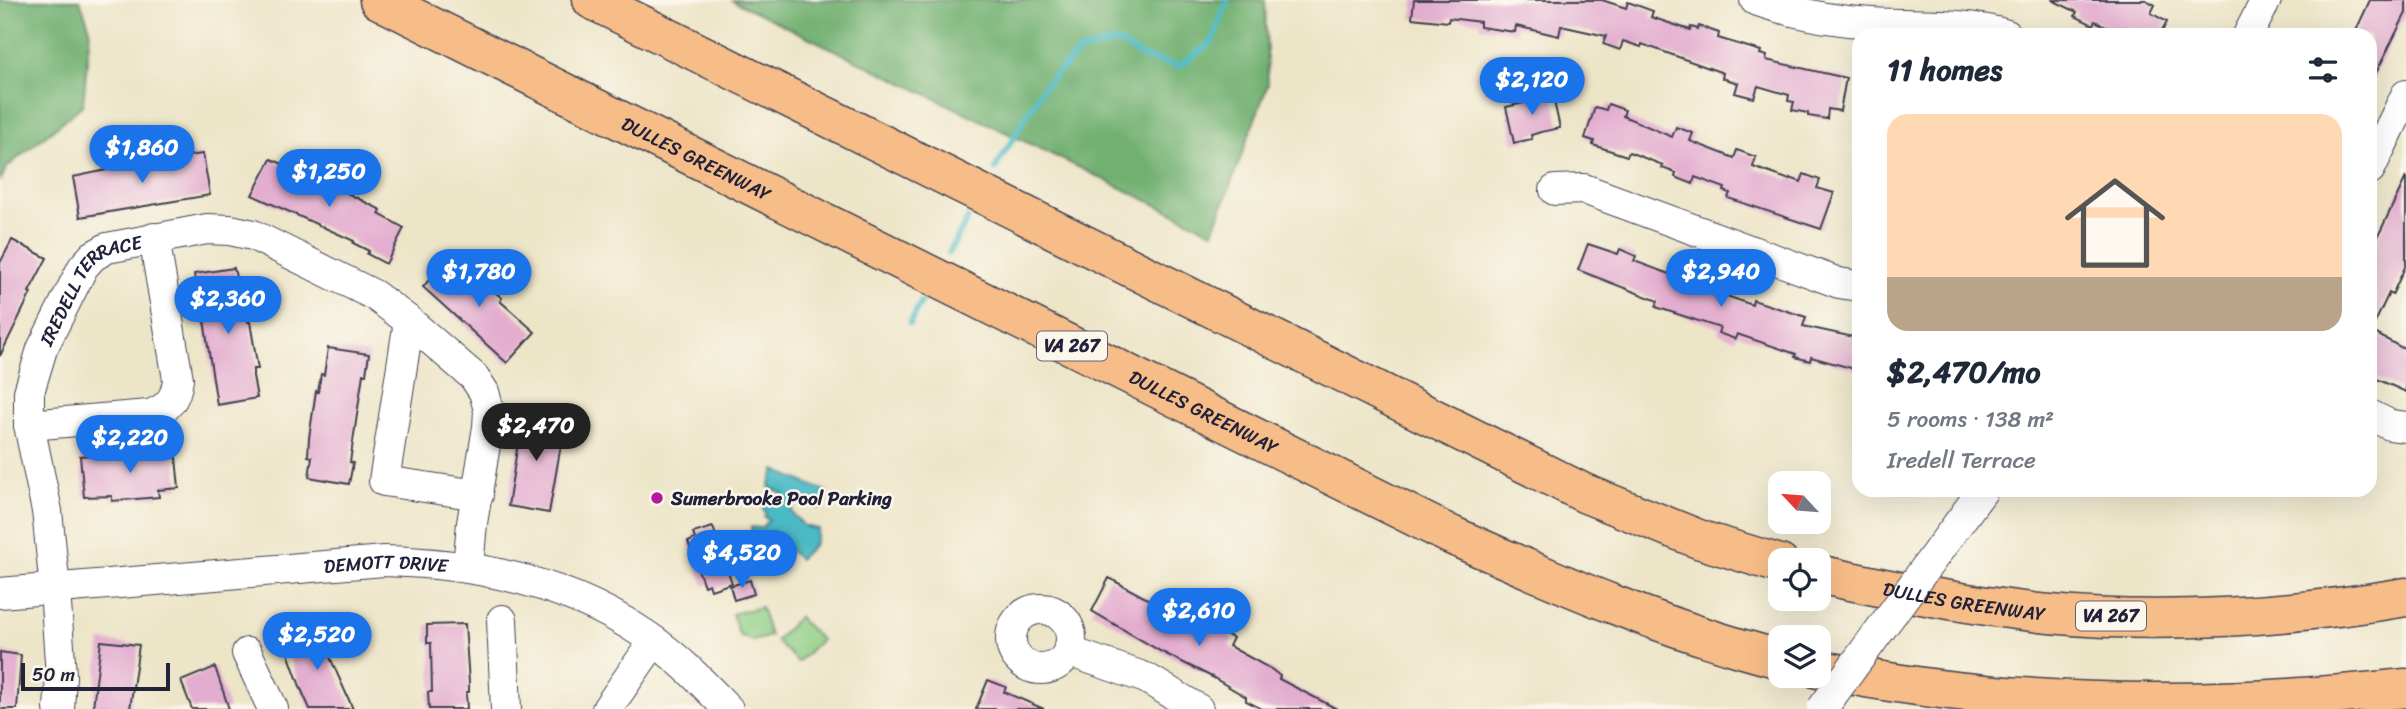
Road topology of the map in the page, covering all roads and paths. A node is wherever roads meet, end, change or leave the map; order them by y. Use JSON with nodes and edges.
{"nodes":[{"id":1,"x":379,"y":0,"type":"edge"},
{"id":2,"x":592,"y":0,"type":"edge"},
{"id":3,"x":1755,"y":0,"type":"edge"},
{"id":4,"x":2266,"y":0,"type":"edge"},
{"id":5,"x":1973,"y":28,"type":"edge"},
{"id":6,"x":2252,"y":28,"type":"edge"},
{"id":7,"x":2406,"y":96,"type":"edge"},
{"id":8,"x":2377,"y":155,"type":"edge"},
{"id":9,"x":1555,"y":190,"type":"dead end"},
{"id":10,"x":154,"y":239,"type":"junction"},
{"id":11,"x":1852,"y":285,"type":"edge"},
{"id":12,"x":409,"y":321,"type":"junction"},
{"id":13,"x":2377,"y":418,"type":"edge"},
{"id":14,"x":29,"y":425,"type":"junction"},
{"id":15,"x":2406,"y":427,"type":"edge"},
{"id":16,"x":478,"y":495,"type":"junction"},
{"id":17,"x":1978,"y":497,"type":"edge"},
{"id":18,"x":1768,"y":560,"type":"edge"},
{"id":19,"x":468,"y":567,"type":"junction"},
{"id":20,"x":1831,"y":577,"type":"edge"},
{"id":21,"x":55,"y":589,"type":"junction"},
{"id":22,"x":0,"y":593,"type":"edge"},
{"id":23,"x":2406,"y":597,"type":"edge"},
{"id":24,"x":502,"y":620,"type":"dead end"},
{"id":25,"x":654,"y":641,"type":"junction"},
{"id":26,"x":1068,"y":651,"type":"dead end"},
{"id":27,"x":247,"y":653,"type":"dead end"},
{"id":28,"x":1768,"y":655,"type":"edge"},
{"id":29,"x":1831,"y":672,"type":"edge"},
{"id":30,"x":2406,"y":688,"type":"edge"},
{"id":31,"x":59,"y":709,"type":"edge"},
{"id":32,"x":272,"y":709,"type":"edge"},
{"id":33,"x":506,"y":709,"type":"edge"},
{"id":34,"x":607,"y":709,"type":"edge"},
{"id":35,"x":729,"y":709,"type":"edge"},
{"id":36,"x":1198,"y":709,"type":"edge"},
{"id":37,"x":1822,"y":709,"type":"edge"}],
"edges":[{"from":1,"to":28,"type":"highway","name":"DULLES GREENWAY","number":"VA 267"},
{"from":2,"to":18,"type":"highway"},
{"from":3,"to":5,"type":"street"},
{"from":4,"to":6,"type":"street"},
{"from":7,"to":8,"type":"street"},
{"from":9,"to":11,"type":"street"},
{"from":10,"to":12,"type":"street","name":"IREDELL TERRACE"},
{"from":10,"to":14,"type":"street","name":"IREDELL TERRACE"},
{"from":10,"to":14,"type":"street"},
{"from":12,"to":16,"type":"street","name":"IREDELL TERRACE"},
{"from":12,"to":16,"type":"street"},
{"from":13,"to":15,"type":"street"},
{"from":14,"to":21,"type":"street","name":"IREDELL TERRACE"},
{"from":16,"to":19,"type":"street","name":"IREDELL TERRACE"},
{"from":17,"to":37,"type":"street","bridge":true},
{"from":19,"to":21,"type":"street","name":"DEMOTT DRIVE"},
{"from":19,"to":25,"type":"street","name":"DEMOTT DRIVE"},
{"from":20,"to":23,"type":"highway","name":"DULLES GREENWAY","number":"VA 267"},
{"from":21,"to":22,"type":"street","name":"DEMOTT DRIVE"},
{"from":21,"to":31,"type":"street","name":"IREDELL TERRACE"},
{"from":24,"to":33,"type":"street"},
{"from":25,"to":34,"type":"street"},
{"from":25,"to":35,"type":"street","name":"DEMOTT DRIVE"},
{"from":26,"to":36,"type":"street"},
{"from":27,"to":32,"type":"street"},
{"from":29,"to":30,"type":"highway"}]}
